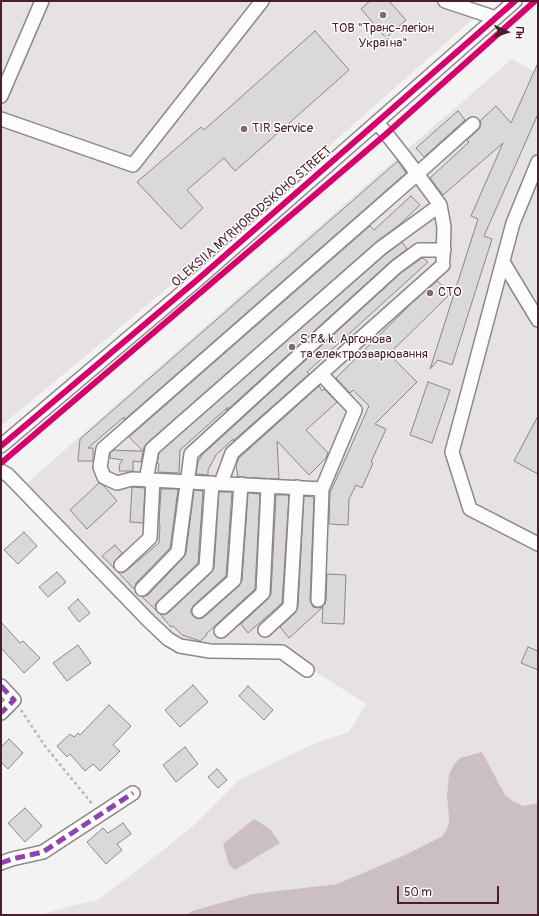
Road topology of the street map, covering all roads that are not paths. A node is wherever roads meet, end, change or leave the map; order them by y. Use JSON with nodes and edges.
{"nodes":[{"id":1,"x":42,"y":1,"type":"edge"},
{"id":2,"x":262,"y":1,"type":"edge"},
{"id":3,"x":445,"y":1,"type":"edge"},
{"id":4,"x":515,"y":1,"type":"edge"},
{"id":5,"x":496,"y":18,"type":"junction"},
{"id":6,"x":1,"y":96,"type":"edge"},
{"id":7,"x":1,"y":119,"type":"edge"},
{"id":8,"x":377,"y":122,"type":"junction"},
{"id":9,"x":473,"y":124,"type":"dead end"},
{"id":10,"x":538,"y":162,"type":"edge"},
{"id":11,"x":417,"y":174,"type":"junction"},
{"id":12,"x":440,"y":205,"type":"junction"},
{"id":13,"x":444,"y":250,"type":"junction"},
{"id":14,"x":503,"y":262,"type":"junction"},
{"id":15,"x":538,"y":320,"type":"edge"},
{"id":16,"x":321,"y":374,"type":"junction"},
{"id":17,"x":1,"y":446,"type":"edge"},
{"id":18,"x":1,"y":472,"type":"edge"},
{"id":19,"x":149,"y":480,"type":"junction"},
{"id":20,"x":187,"y":482,"type":"junction"},
{"id":21,"x":217,"y":483,"type":"junction"},
{"id":22,"x":241,"y":484,"type":"junction"},
{"id":23,"x":268,"y":486,"type":"junction"},
{"id":24,"x":297,"y":487,"type":"junction"},
{"id":25,"x":322,"y":489,"type":"junction"},
{"id":26,"x":538,"y":544,"type":"edge"},
{"id":27,"x":121,"y":566,"type":"dead end"},
{"id":28,"x":142,"y":589,"type":"dead end"},
{"id":29,"x":318,"y":600,"type":"dead end"},
{"id":30,"x":163,"y":607,"type":"dead end"},
{"id":31,"x":200,"y":611,"type":"dead end"},
{"id":32,"x":265,"y":630,"type":"dead end"},
{"id":33,"x":221,"y":631,"type":"dead end"},
{"id":34,"x":307,"y":670,"type":"dead end"},
{"id":35,"x":1,"y":686,"type":"edge"},
{"id":36,"x":1,"y":713,"type":"edge"},
{"id":37,"x":133,"y":793,"type":"dead end"},
{"id":38,"x":1,"y":863,"type":"edge"}],
"edges":[{"from":1,"to":6,"type":"street"},
{"from":2,"to":7,"type":"street"},
{"from":3,"to":5,"type":"street"},
{"from":4,"to":5,"type":"street","name":"OLEKSIIA MYRHORODSKOHO STREET"},
{"from":5,"to":8,"type":"street","name":"OLEKSIIA MYRHORODSKOHO STREET"},
{"from":8,"to":11,"type":"street"},
{"from":8,"to":17,"type":"street","name":"OLEKSIIA MYRHORODSKOHO STREET"},
{"from":9,"to":11,"type":"street"},
{"from":10,"to":14,"type":"street"},
{"from":11,"to":12,"type":"street"},
{"from":11,"to":19,"type":"street"},
{"from":12,"to":13,"type":"street"},
{"from":12,"to":19,"type":"street"},
{"from":13,"to":16,"type":"street"},
{"from":13,"to":20,"type":"street"},
{"from":14,"to":15,"type":"street"},
{"from":14,"to":26,"type":"street"},
{"from":16,"to":21,"type":"street"},
{"from":16,"to":25,"type":"street"},
{"from":18,"to":34,"type":"street"},
{"from":19,"to":20,"type":"street"},
{"from":19,"to":27,"type":"street"},
{"from":20,"to":21,"type":"street"},
{"from":20,"to":28,"type":"street"},
{"from":21,"to":22,"type":"street"},
{"from":21,"to":30,"type":"street"},
{"from":22,"to":23,"type":"street"},
{"from":22,"to":31,"type":"street"},
{"from":23,"to":24,"type":"street"},
{"from":23,"to":33,"type":"street"},
{"from":24,"to":25,"type":"street"},
{"from":24,"to":32,"type":"street"},
{"from":25,"to":29,"type":"street"},
{"from":35,"to":36,"type":"street"},
{"from":37,"to":38,"type":"street"}]}
